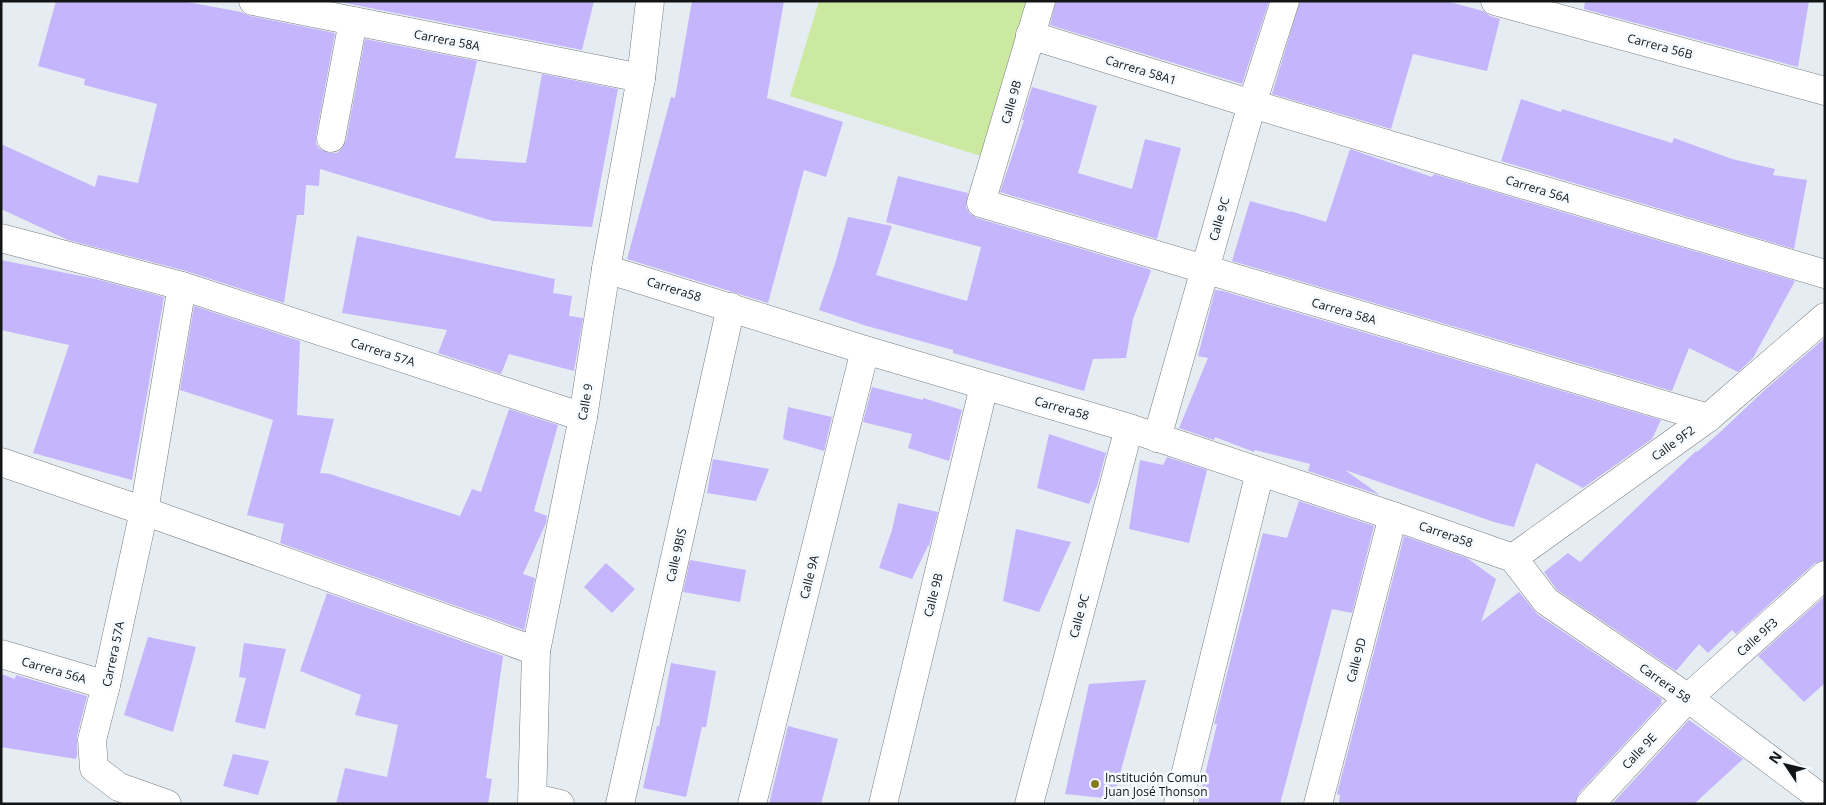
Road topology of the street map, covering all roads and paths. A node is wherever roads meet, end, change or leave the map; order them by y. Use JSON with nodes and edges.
{"nodes":[{"id":1,"x":253,"y":1,"type":"edge"},
{"id":2,"x":650,"y":1,"type":"edge"},
{"id":3,"x":1041,"y":1,"type":"edge"},
{"id":4,"x":1285,"y":1,"type":"edge"},
{"id":5,"x":1495,"y":1,"type":"edge"},
{"id":6,"x":352,"y":21,"type":"junction"},
{"id":7,"x":1030,"y":35,"type":"junction"},
{"id":8,"x":641,"y":78,"type":"junction"},
{"id":9,"x":1825,"y":91,"type":"edge"},
{"id":10,"x":1252,"y":104,"type":"junction"},
{"id":11,"x":330,"y":138,"type":"dead end"},
{"id":12,"x":981,"y":203,"type":"joint"},
{"id":13,"x":1,"y":238,"type":"edge"},
{"id":14,"x":606,"y":269,"type":"junction"},
{"id":15,"x":1204,"y":270,"type":"junction"},
{"id":16,"x":1825,"y":274,"type":"edge"},
{"id":17,"x":182,"y":286,"type":"junction"},
{"id":18,"x":731,"y":307,"type":"junction"},
{"id":19,"x":1825,"y":317,"type":"edge"},
{"id":20,"x":866,"y":350,"type":"junction"},
{"id":21,"x":984,"y":386,"type":"junction"},
{"id":22,"x":583,"y":417,"type":"junction"},
{"id":23,"x":1708,"y":418,"type":"junction"},
{"id":24,"x":1129,"y":428,"type":"junction"},
{"id":25,"x":1157,"y":438,"type":"junction"},
{"id":26,"x":1,"y":462,"type":"edge"},
{"id":27,"x":1260,"y":472,"type":"junction"},
{"id":28,"x":144,"y":511,"type":"junction"},
{"id":29,"x":1393,"y":516,"type":"junction"},
{"id":30,"x":1514,"y":558,"type":"junction"},
{"id":31,"x":1825,"y":575,"type":"edge"},
{"id":32,"x":536,"y":651,"type":"junction"},
{"id":33,"x":1,"y":654,"type":"edge"},
{"id":34,"x":106,"y":685,"type":"junction"},
{"id":35,"x":1688,"y":698,"type":"junction"},
{"id":36,"x":532,"y":801,"type":"edge"},
{"id":37,"x":1825,"y":801,"type":"edge"},
{"id":38,"x":167,"y":804,"type":"edge"},
{"id":39,"x":560,"y":804,"type":"edge"},
{"id":40,"x":620,"y":804,"type":"edge"},
{"id":41,"x":752,"y":804,"type":"edge"},
{"id":42,"x":883,"y":804,"type":"edge"},
{"id":43,"x":1029,"y":804,"type":"edge"},
{"id":44,"x":1178,"y":804,"type":"edge"},
{"id":45,"x":1318,"y":804,"type":"edge"},
{"id":46,"x":1590,"y":804,"type":"edge"}],
"edges":[{"from":1,"to":6,"type":"street","name":"Carrera 58A"},
{"from":2,"to":8,"type":"street","name":"Calle 9"},
{"from":3,"to":7,"type":"street","name":"Calle 9B"},
{"from":4,"to":10,"type":"street","name":"Calle 9C"},
{"from":5,"to":9,"type":"street","name":"Carrera 56B"},
{"from":6,"to":8,"type":"street","name":"Carrera 58A"},
{"from":6,"to":11,"type":"street"},
{"from":7,"to":10,"type":"street","name":"Carrera 58A1"},
{"from":7,"to":12,"type":"street","name":"Calle 9B"},
{"from":8,"to":14,"type":"street","name":"Calle 9"},
{"from":10,"to":15,"type":"street","name":"Calle 9C"},
{"from":10,"to":16,"type":"street","name":"Carrera 56A"},
{"from":12,"to":15,"type":"street","name":"Carrera 58A"},
{"from":13,"to":17,"type":"street","name":"Carrera 57A"},
{"from":14,"to":18,"type":"street","name":"Carrera58"},
{"from":14,"to":22,"type":"street","name":"Calle 9"},
{"from":15,"to":23,"type":"street","name":"Carrera 58A"},
{"from":15,"to":25,"type":"street","name":"Calle 9C"},
{"from":17,"to":22,"type":"street","name":"Carrera 57A"},
{"from":17,"to":28,"type":"street","name":"Carrera 57A"},
{"from":18,"to":20,"type":"street","name":"Carrera58"},
{"from":18,"to":40,"type":"street","name":"Calle 9BIS"},
{"from":19,"to":23,"type":"street","name":"Calle 9F2"},
{"from":20,"to":21,"type":"street","name":"Carrera58"},
{"from":20,"to":41,"type":"street","name":"Calle 9A"},
{"from":21,"to":24,"type":"street","name":"Carrera58"},
{"from":21,"to":42,"type":"street","name":"Calle 9B"},
{"from":22,"to":32,"type":"street","name":"Calle 9"},
{"from":23,"to":30,"type":"street","name":"Calle 9F2"},
{"from":24,"to":25,"type":"street","name":"Carrera58"},
{"from":24,"to":43,"type":"street","name":"Calle 9C"},
{"from":25,"to":27,"type":"street","name":"Carrera58"},
{"from":26,"to":28,"type":"street"},
{"from":27,"to":29,"type":"street","name":"Carrera58"},
{"from":27,"to":44,"type":"street"},
{"from":28,"to":32,"type":"street"},
{"from":28,"to":34,"type":"street","name":"Carrera 57A"},
{"from":29,"to":30,"type":"street","name":"Carrera58"},
{"from":29,"to":45,"type":"street","name":"Calle 9D"},
{"from":30,"to":35,"type":"street","name":"Carrera 58"},
{"from":31,"to":35,"type":"street","name":"Calle 9F3"},
{"from":32,"to":36,"type":"street","name":"Calle 9"},
{"from":33,"to":34,"type":"street","name":"Carrera 56A"},
{"from":34,"to":38,"type":"street","name":"Carrera 57A"},
{"from":35,"to":37,"type":"street","name":"Carrera 58"},
{"from":35,"to":46,"type":"street","name":"Calle 9E"},
{"from":36,"to":39,"type":"street"}]}
